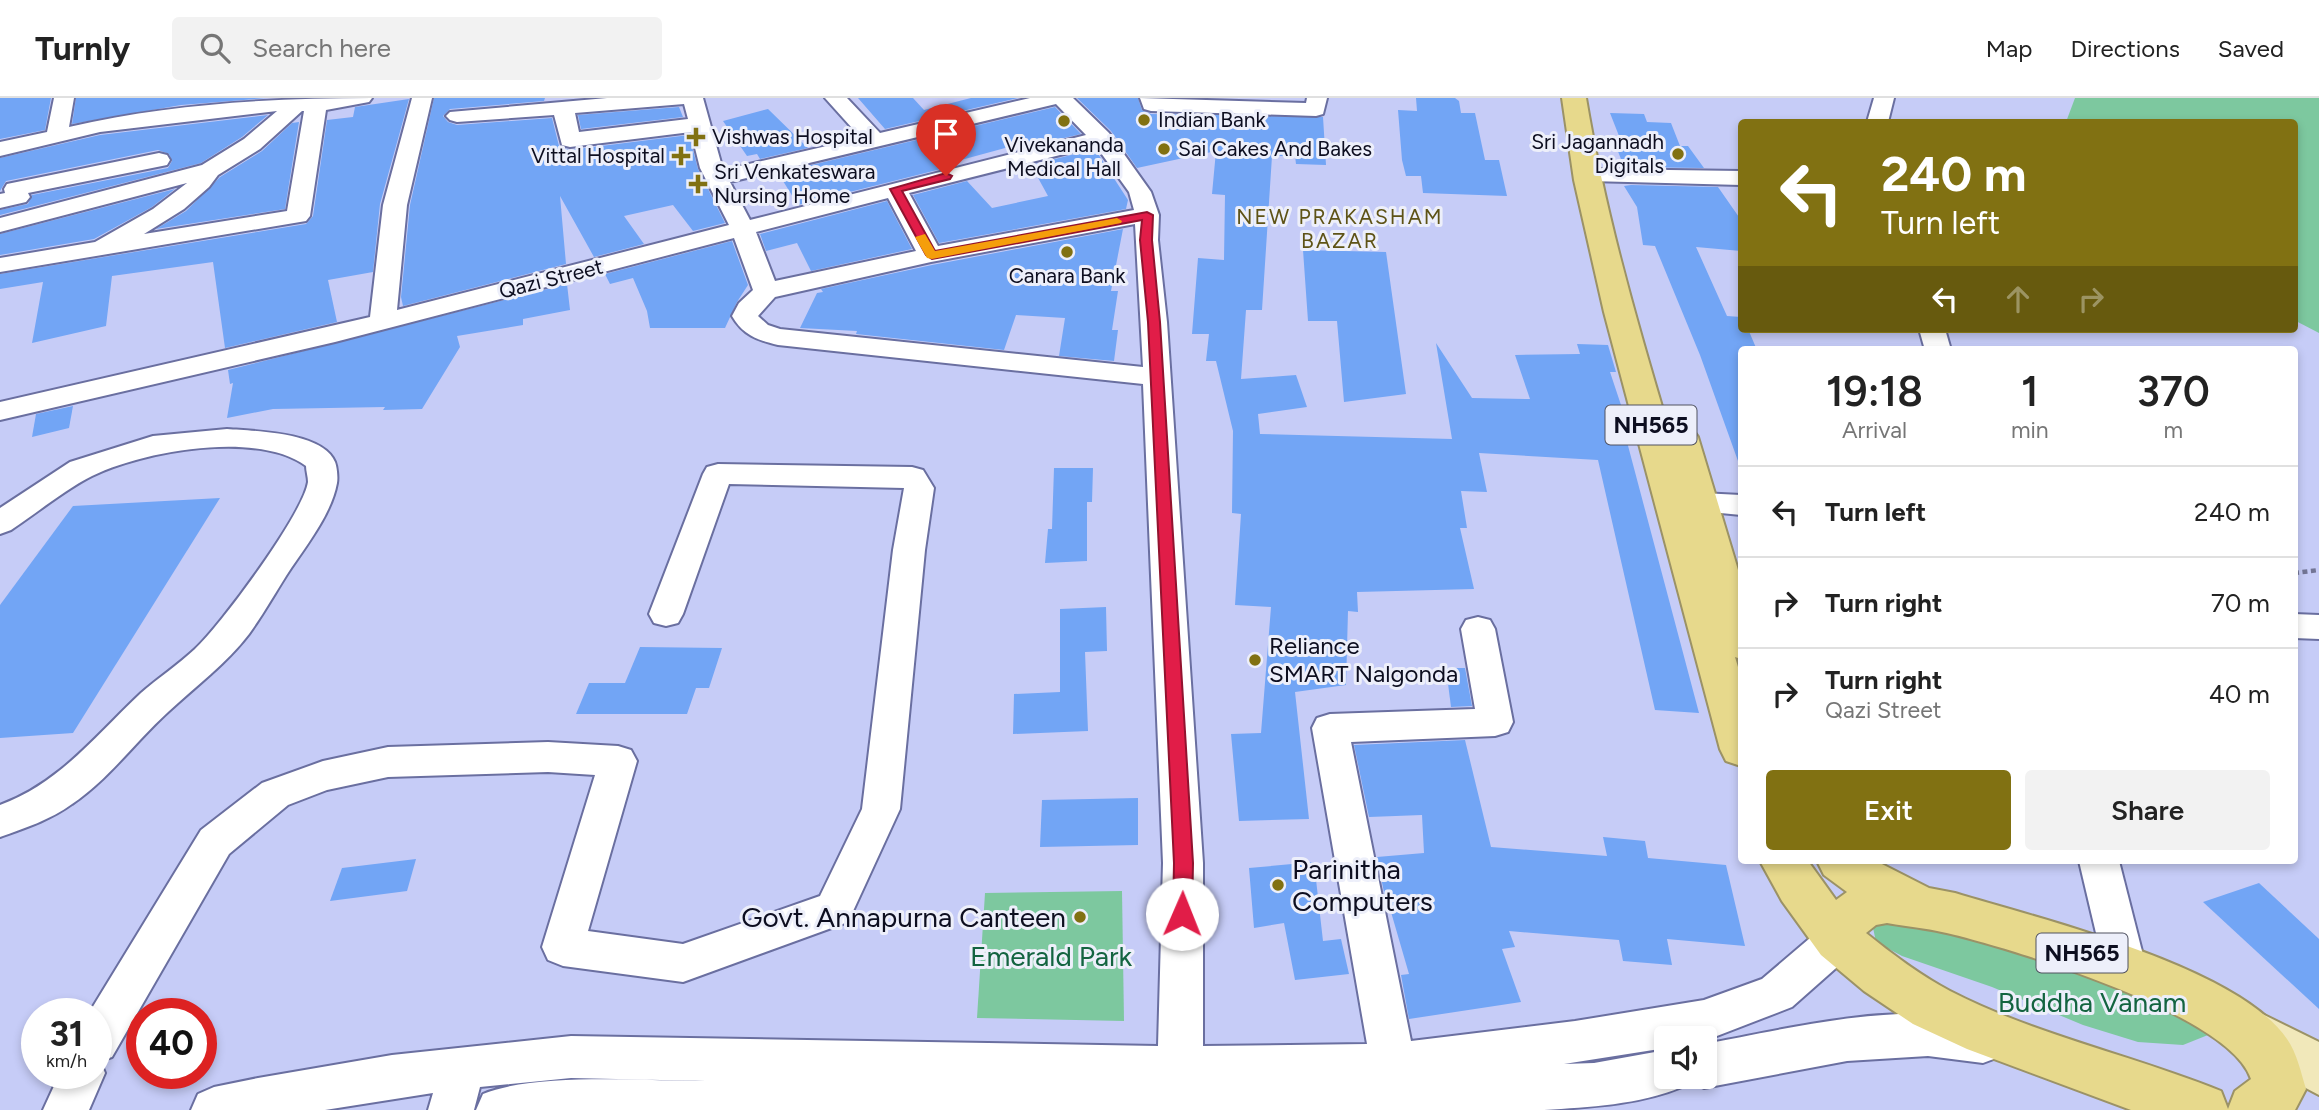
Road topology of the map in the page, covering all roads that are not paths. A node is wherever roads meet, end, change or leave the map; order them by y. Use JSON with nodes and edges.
{"nodes":[{"id":1,"x":64,"y":98,"type":"edge"},
{"id":2,"x":362,"y":98,"type":"edge"},
{"id":3,"x":422,"y":98,"type":"edge"},
{"id":4,"x":687,"y":98,"type":"edge"},
{"id":5,"x":694,"y":98,"type":"edge"},
{"id":6,"x":835,"y":98,"type":"edge"},
{"id":7,"x":1059,"y":98,"type":"edge"},
{"id":8,"x":1150,"y":98,"type":"edge"},
{"id":9,"x":1317,"y":98,"type":"edge"},
{"id":10,"x":1574,"y":98,"type":"edge"},
{"id":11,"x":1590,"y":98,"type":"edge"},
{"id":12,"x":1884,"y":98,"type":"edge"},
{"id":13,"x":271,"y":101,"type":"edge"},
{"id":14,"x":1232,"y":103,"type":"edge"},
{"id":15,"x":306,"y":105,"type":"junction"},
{"id":16,"x":204,"y":106,"type":"edge"},
{"id":17,"x":563,"y":108,"type":"junction"},
{"id":18,"x":457,"y":116,"type":"dead end"},
{"id":19,"x":1879,"y":119,"type":"edge"},
{"id":20,"x":700,"y":124,"type":"junction"},
{"id":21,"x":57,"y":134,"type":"junction"},
{"id":22,"x":1101,"y":138,"type":"junction"},
{"id":23,"x":875,"y":141,"type":"junction"},
{"id":24,"x":10,"y":146,"type":"edge"},
{"id":25,"x":159,"y":160,"type":"junction"},
{"id":26,"x":210,"y":170,"type":"junction"},
{"id":27,"x":1598,"y":176,"type":"junction"},
{"id":28,"x":716,"y":177,"type":"junction"},
{"id":29,"x":1738,"y":178,"type":"edge"},
{"id":30,"x":0,"y":181,"type":"edge"},
{"id":31,"x":142,"y":188,"type":"junction"},
{"id":32,"x":895,"y":189,"type":"junction"},
{"id":33,"x":0,"y":201,"type":"edge"},
{"id":34,"x":1147,"y":215,"type":"junction"},
{"id":35,"x":0,"y":225,"type":"edge"},
{"id":36,"x":742,"y":227,"type":"junction"},
{"id":37,"x":102,"y":248,"type":"junction"},
{"id":38,"x":932,"y":255,"type":"junction"},
{"id":39,"x":0,"y":265,"type":"edge"},
{"id":40,"x":766,"y":291,"type":"junction"},
{"id":41,"x":383,"y":321,"type":"junction"},
{"id":42,"x":1157,"y":377,"type":"junction"},
{"id":43,"x":0,"y":411,"type":"edge"},
{"id":44,"x":1701,"y":503,"type":"junction"},
{"id":45,"x":1738,"y":505,"type":"edge"},
{"id":46,"x":0,"y":523,"type":"edge"},
{"id":47,"x":666,"y":614,"type":"dead end"},
{"id":48,"x":2298,"y":626,"type":"edge"},
{"id":49,"x":2319,"y":627,"type":"edge"},
{"id":50,"x":1478,"y":629,"type":"dead end"},
{"id":51,"x":1738,"y":633,"type":"edge"},
{"id":52,"x":1738,"y":738,"type":"edge"},
{"id":53,"x":0,"y":821,"type":"edge"},
{"id":54,"x":1785,"y":864,"type":"edge"},
{"id":55,"x":1844,"y":864,"type":"edge"},
{"id":56,"x":2100,"y":864,"type":"edge"},
{"id":57,"x":1915,"y":905,"type":"junction"},
{"id":58,"x":1838,"y":940,"type":"junction"},
{"id":59,"x":2125,"y":967,"type":"junction"},
{"id":60,"x":112,"y":1015,"type":"edge"},
{"id":61,"x":2239,"y":1026,"type":"junction"},
{"id":62,"x":2041,"y":1051,"type":"junction"},
{"id":63,"x":1717,"y":1064,"type":"edge"},
{"id":64,"x":1393,"y":1065,"type":"junction"},
{"id":65,"x":463,"y":1067,"type":"junction"},
{"id":66,"x":2319,"y":1070,"type":"edge"},
{"id":67,"x":1654,"y":1074,"type":"edge"},
{"id":68,"x":1180,"y":1088,"type":"junction"},
{"id":69,"x":75,"y":1089,"type":"edge"},
{"id":70,"x":2147,"y":1100,"type":"edge"},
{"id":71,"x":66,"y":1110,"type":"edge"},
{"id":72,"x":214,"y":1110,"type":"edge"},
{"id":73,"x":451,"y":1110,"type":"edge"},
{"id":74,"x":499,"y":1110,"type":"edge"},
{"id":75,"x":2202,"y":1110,"type":"edge"},
{"id":76,"x":2254,"y":1110,"type":"edge"}],
"edges":[{"from":1,"to":21,"type":"street"},
{"from":2,"to":15,"type":"street"},
{"from":3,"to":41,"type":"street"},
{"from":4,"to":17,"type":"street"},
{"from":5,"to":20,"type":"street"},
{"from":6,"to":23,"type":"street"},
{"from":7,"to":22,"type":"street"},
{"from":7,"to":23,"type":"street"},
{"from":8,"to":14,"type":"street"},
{"from":9,"to":14,"type":"street"},
{"from":10,"to":52,"type":"highway","number":"NH565"},
{"from":11,"to":27,"type":"highway","number":"NH565"},
{"from":12,"to":19,"type":"street"},
{"from":13,"to":15,"type":"street"},
{"from":13,"to":16,"type":"street"},
{"from":15,"to":26,"type":"street"},
{"from":15,"to":37,"type":"street"},
{"from":16,"to":21,"type":"street"},
{"from":16,"to":25,"type":"street"},
{"from":17,"to":18,"type":"street"},
{"from":17,"to":20,"type":"street"},
{"from":20,"to":28,"type":"street"},
{"from":21,"to":24,"type":"street"},
{"from":22,"to":32,"type":"street","name":"Qazi Street"},
{"from":22,"to":34,"type":"street"},
{"from":23,"to":28,"type":"street"},
{"from":24,"to":30,"type":"street"},
{"from":25,"to":31,"type":"street"},
{"from":25,"to":33,"type":"street"},
{"from":26,"to":31,"type":"street"},
{"from":26,"to":37,"type":"street"},
{"from":27,"to":29,"type":"street"},
{"from":27,"to":44,"type":"highway","number":"NH565"},
{"from":28,"to":36,"type":"street"},
{"from":31,"to":35,"type":"street"},
{"from":32,"to":36,"type":"street","name":"Qazi Street"},
{"from":32,"to":38,"type":"street"},
{"from":34,"to":38,"type":"street"},
{"from":34,"to":42,"type":"street"},
{"from":36,"to":40,"type":"street"},
{"from":36,"to":41,"type":"street","name":"Qazi Street"},
{"from":37,"to":39,"type":"street"},
{"from":38,"to":40,"type":"street"},
{"from":40,"to":42,"type":"street"},
{"from":41,"to":43,"type":"street","name":"Qazi Street"},
{"from":42,"to":68,"type":"street"},
{"from":44,"to":45,"type":"street"},
{"from":44,"to":51,"type":"highway","number":"NH565"},
{"from":46,"to":53,"type":"street"},
{"from":47,"to":60,"type":"street"},
{"from":48,"to":49,"type":"street"},
{"from":50,"to":64,"type":"street"},
{"from":54,"to":58,"type":"highway"},
{"from":55,"to":57,"type":"highway","number":"NH565"},
{"from":56,"to":59,"type":"street"},
{"from":57,"to":58,"type":"highway","number":"NH565"},
{"from":57,"to":59,"type":"highway","number":"NH565"},
{"from":58,"to":62,"type":"highway"},
{"from":58,"to":64,"type":"street"},
{"from":59,"to":61,"type":"highway","number":"NH565"},
{"from":61,"to":66,"type":"main road"},
{"from":61,"to":76,"type":"highway","number":"NH565"},
{"from":62,"to":63,"type":"street"},
{"from":62,"to":70,"type":"highway"},
{"from":64,"to":68,"type":"street"},
{"from":65,"to":68,"type":"street"},
{"from":65,"to":72,"type":"street"},
{"from":65,"to":73,"type":"street"},
{"from":67,"to":68,"type":"street"},
{"from":68,"to":74,"type":"street"},
{"from":69,"to":71,"type":"street"},
{"from":70,"to":75,"type":"highway"}]}
